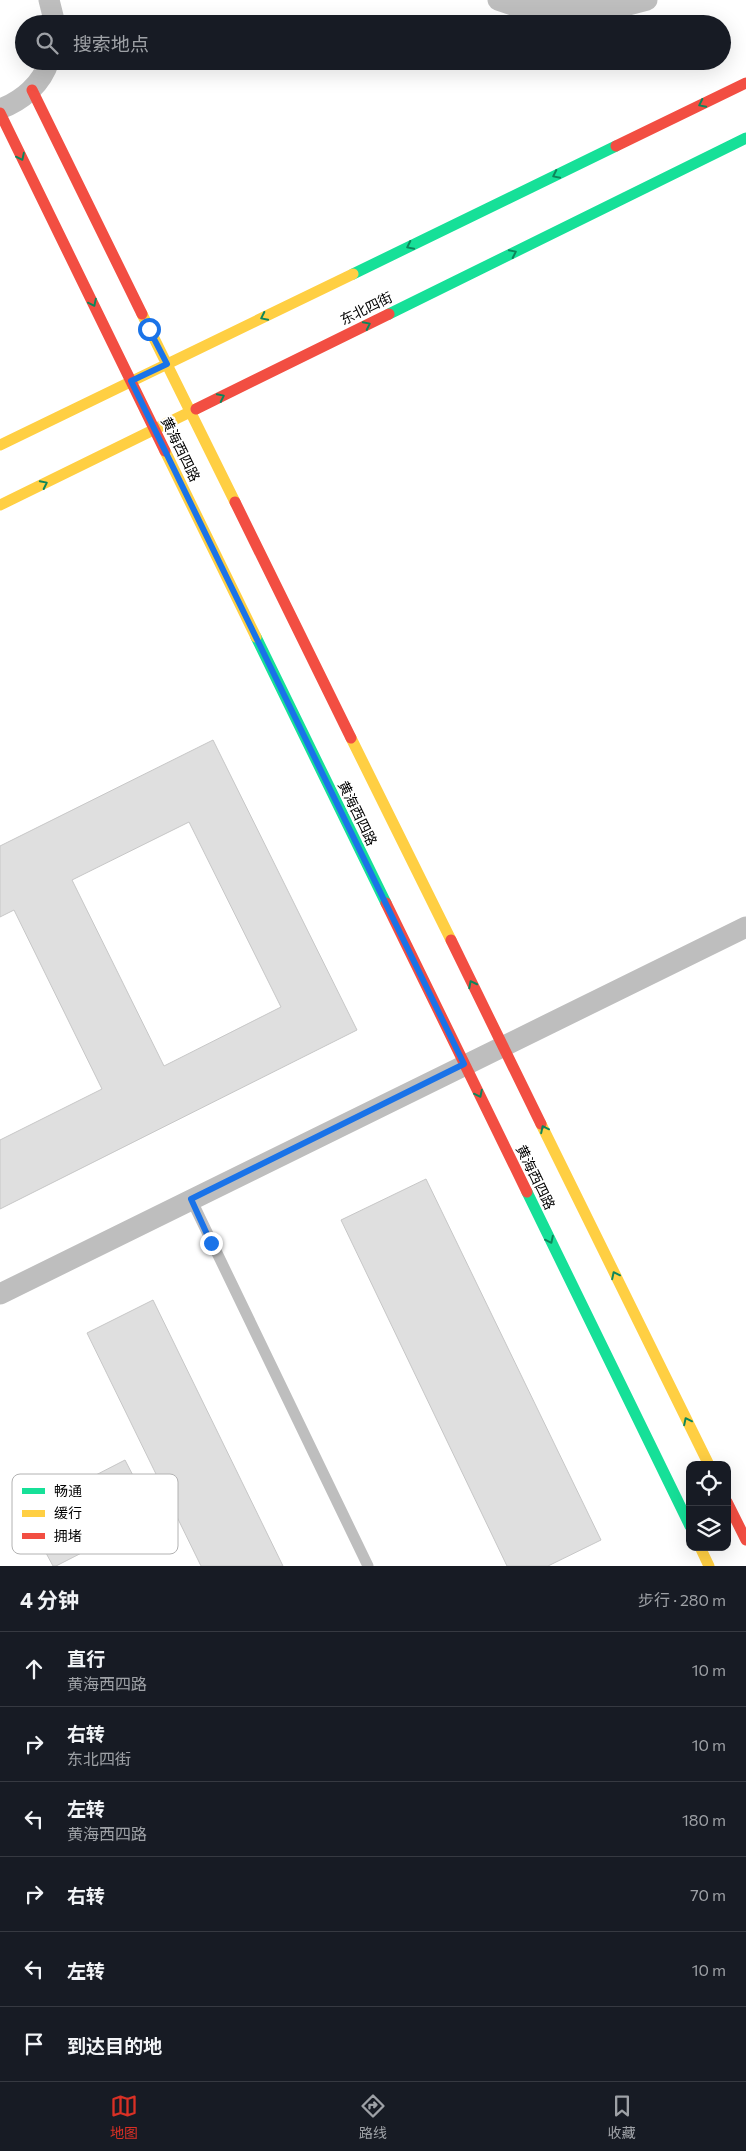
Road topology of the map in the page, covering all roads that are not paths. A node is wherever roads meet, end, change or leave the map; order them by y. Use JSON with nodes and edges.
{"nodes":[{"id":1,"x":49,"y":0,"type":"edge"},
{"id":2,"x":498,"y":0,"type":"edge"},
{"id":3,"x":647,"y":0,"type":"edge"},
{"id":4,"x":53,"y":15,"type":"edge"},
{"id":5,"x":46,"y":70,"type":"edge"},
{"id":6,"x":746,"y":83,"type":"edge"},
{"id":7,"x":32,"y":90,"type":"junction"},
{"id":8,"x":0,"y":109,"type":"edge"},
{"id":9,"x":0,"y":113,"type":"edge"},
{"id":10,"x":746,"y":138,"type":"edge"},
{"id":11,"x":167,"y":364,"type":"junction"},
{"id":12,"x":131,"y":381,"type":"junction"},
{"id":13,"x":190,"y":412,"type":"junction"},
{"id":14,"x":154,"y":429,"type":"junction"},
{"id":15,"x":0,"y":445,"type":"edge"},
{"id":16,"x":0,"y":505,"type":"edge"},
{"id":17,"x":746,"y":927,"type":"edge"},
{"id":18,"x":503,"y":1046,"type":"junction"},
{"id":19,"x":464,"y":1064,"type":"junction"},
{"id":20,"x":191,"y":1199,"type":"junction"},
{"id":21,"x":0,"y":1294,"type":"edge"},
{"id":22,"x":707,"y":1461,"type":"edge"},
{"id":23,"x":729,"y":1506,"type":"edge"},
{"id":24,"x":686,"y":1518,"type":"edge"},
{"id":25,"x":746,"y":1540,"type":"edge"},
{"id":26,"x":702,"y":1551,"type":"edge"},
{"id":27,"x":368,"y":1566,"type":"edge"},
{"id":28,"x":709,"y":1566,"type":"edge"}],
"edges":[{"from":1,"to":4,"type":"street"},
{"from":2,"to":3,"type":"street"},
{"from":5,"to":7,"type":"street"},
{"from":6,"to":11,"type":"street","one_way":true},
{"from":7,"to":8,"type":"street"},
{"from":7,"to":11,"type":"street","name":"黄海西四路"},
{"from":9,"to":12,"type":"street","name":"黄海西四路","one_way":true},
{"from":13,"to":10,"type":"street","name":"东北四街","one_way":true},
{"from":11,"to":12,"type":"street"},
{"from":11,"to":13,"type":"street","name":"黄海西四路"},
{"from":12,"to":14,"type":"street","name":"黄海西四路"},
{"from":12,"to":15,"type":"street"},
{"from":13,"to":14,"type":"street","name":"东北四街"},
{"from":18,"to":13,"type":"street","name":"黄海西四路","one_way":true},
{"from":16,"to":14,"type":"street","name":"东北四街","one_way":true},
{"from":14,"to":19,"type":"street","name":"黄海西四路"},
{"from":17,"to":18,"type":"street"},
{"from":18,"to":19,"type":"street"},
{"from":22,"to":18,"type":"street","name":"黄海西四路","one_way":true},
{"from":19,"to":20,"type":"street"},
{"from":19,"to":24,"type":"street","name":"黄海西四路","one_way":true},
{"from":20,"to":21,"type":"street"},
{"from":20,"to":27,"type":"lane"},
{"from":23,"to":25,"type":"street"},
{"from":26,"to":28,"type":"street"}]}
